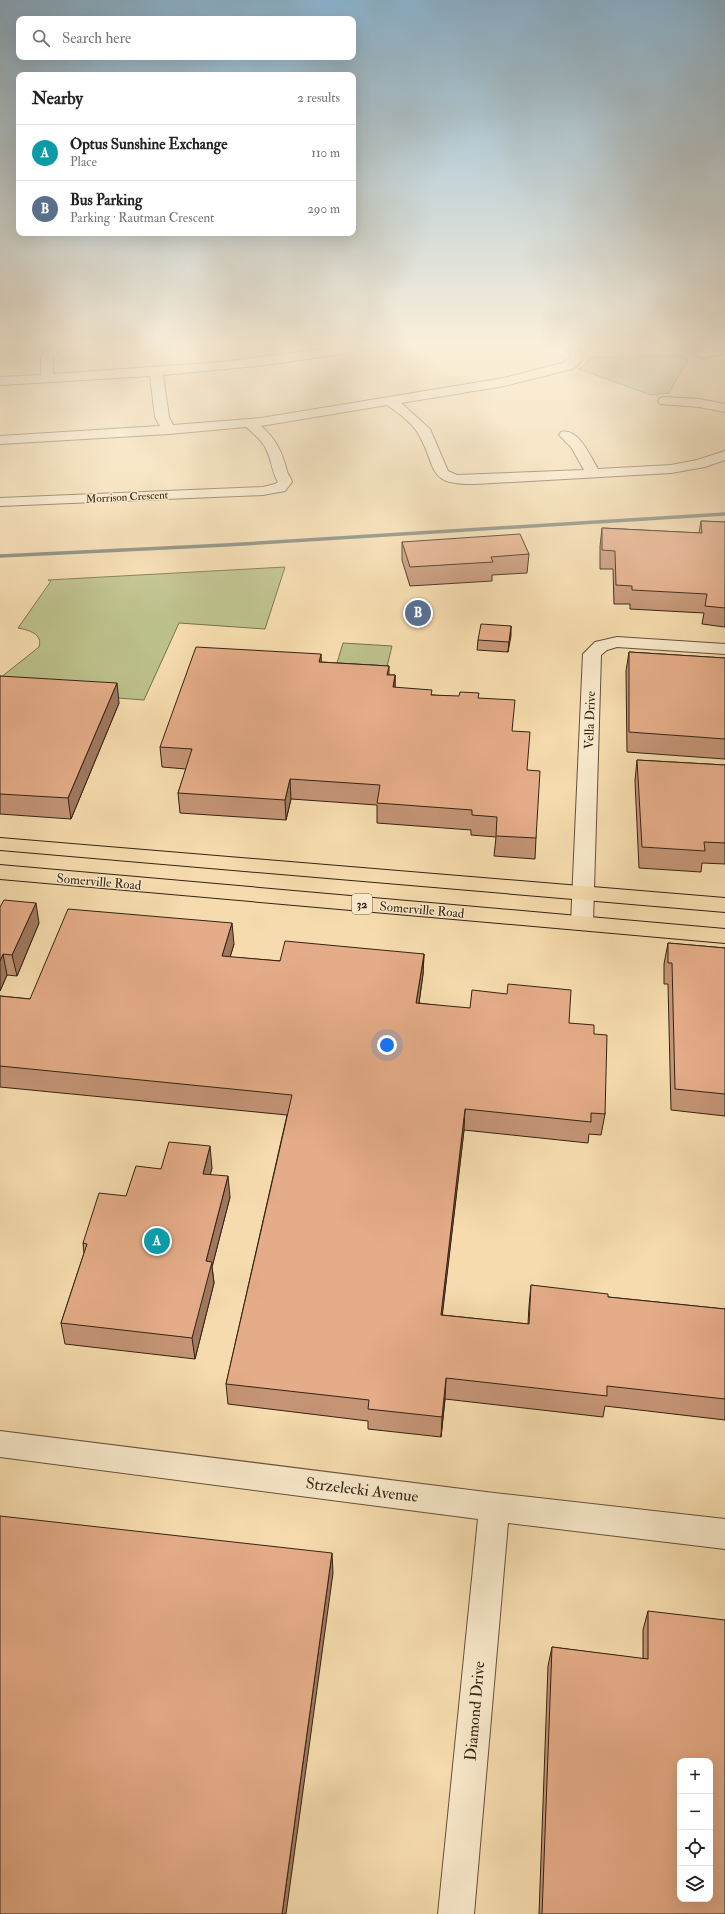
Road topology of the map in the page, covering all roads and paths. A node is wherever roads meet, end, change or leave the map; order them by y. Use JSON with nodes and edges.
{"nodes":[{"id":1,"x":44,"y":437,"type":"edge"},
{"id":2,"x":266,"y":437,"type":"edge"},
{"id":3,"x":428,"y":437,"type":"edge"},
{"id":4,"x":569,"y":437,"type":"edge"},
{"id":5,"x":0,"y":440,"type":"edge"},
{"id":6,"x":725,"y":455,"type":"edge"},
{"id":7,"x":593,"y":473,"type":"junction"},
{"id":8,"x":0,"y":502,"type":"edge"},
{"id":9,"x":725,"y":649,"type":"edge"},
{"id":10,"x":0,"y":844,"type":"edge"},
{"id":11,"x":0,"y":872,"type":"edge"},
{"id":12,"x":583,"y":893,"type":"junction"},
{"id":13,"x":725,"y":905,"type":"edge"},
{"id":14,"x":582,"y":923,"type":"junction"},
{"id":15,"x":725,"y":936,"type":"edge"},
{"id":16,"x":0,"y":1444,"type":"edge"},
{"id":17,"x":494,"y":1507,"type":"junction"},
{"id":18,"x":725,"y":1534,"type":"edge"},
{"id":19,"x":456,"y":1914,"type":"edge"}],
"edges":[{"from":1,"to":5,"type":"street"},
{"from":2,"to":8,"type":"street","name":"Morrison Crescent"},
{"from":3,"to":7,"type":"street"},
{"from":4,"to":7,"type":"street"},
{"from":6,"to":7,"type":"street"},
{"from":9,"to":12,"type":"street","name":"Vella Drive"},
{"from":10,"to":12,"type":"main road","number":"32"},
{"from":11,"to":14,"type":"main road","name":"Somerville Road","number":"32"},
{"from":12,"to":13,"type":"main road","number":"32"},
{"from":12,"to":14,"type":"street","name":"Vella Drive"},
{"from":14,"to":15,"type":"main road","name":"Somerville Road","number":"32"},
{"from":16,"to":17,"type":"street","name":"Strzelecki Avenue"},
{"from":17,"to":18,"type":"street","name":"Strzelecki Avenue"},
{"from":17,"to":19,"type":"street","name":"Diamond Drive"}]}
